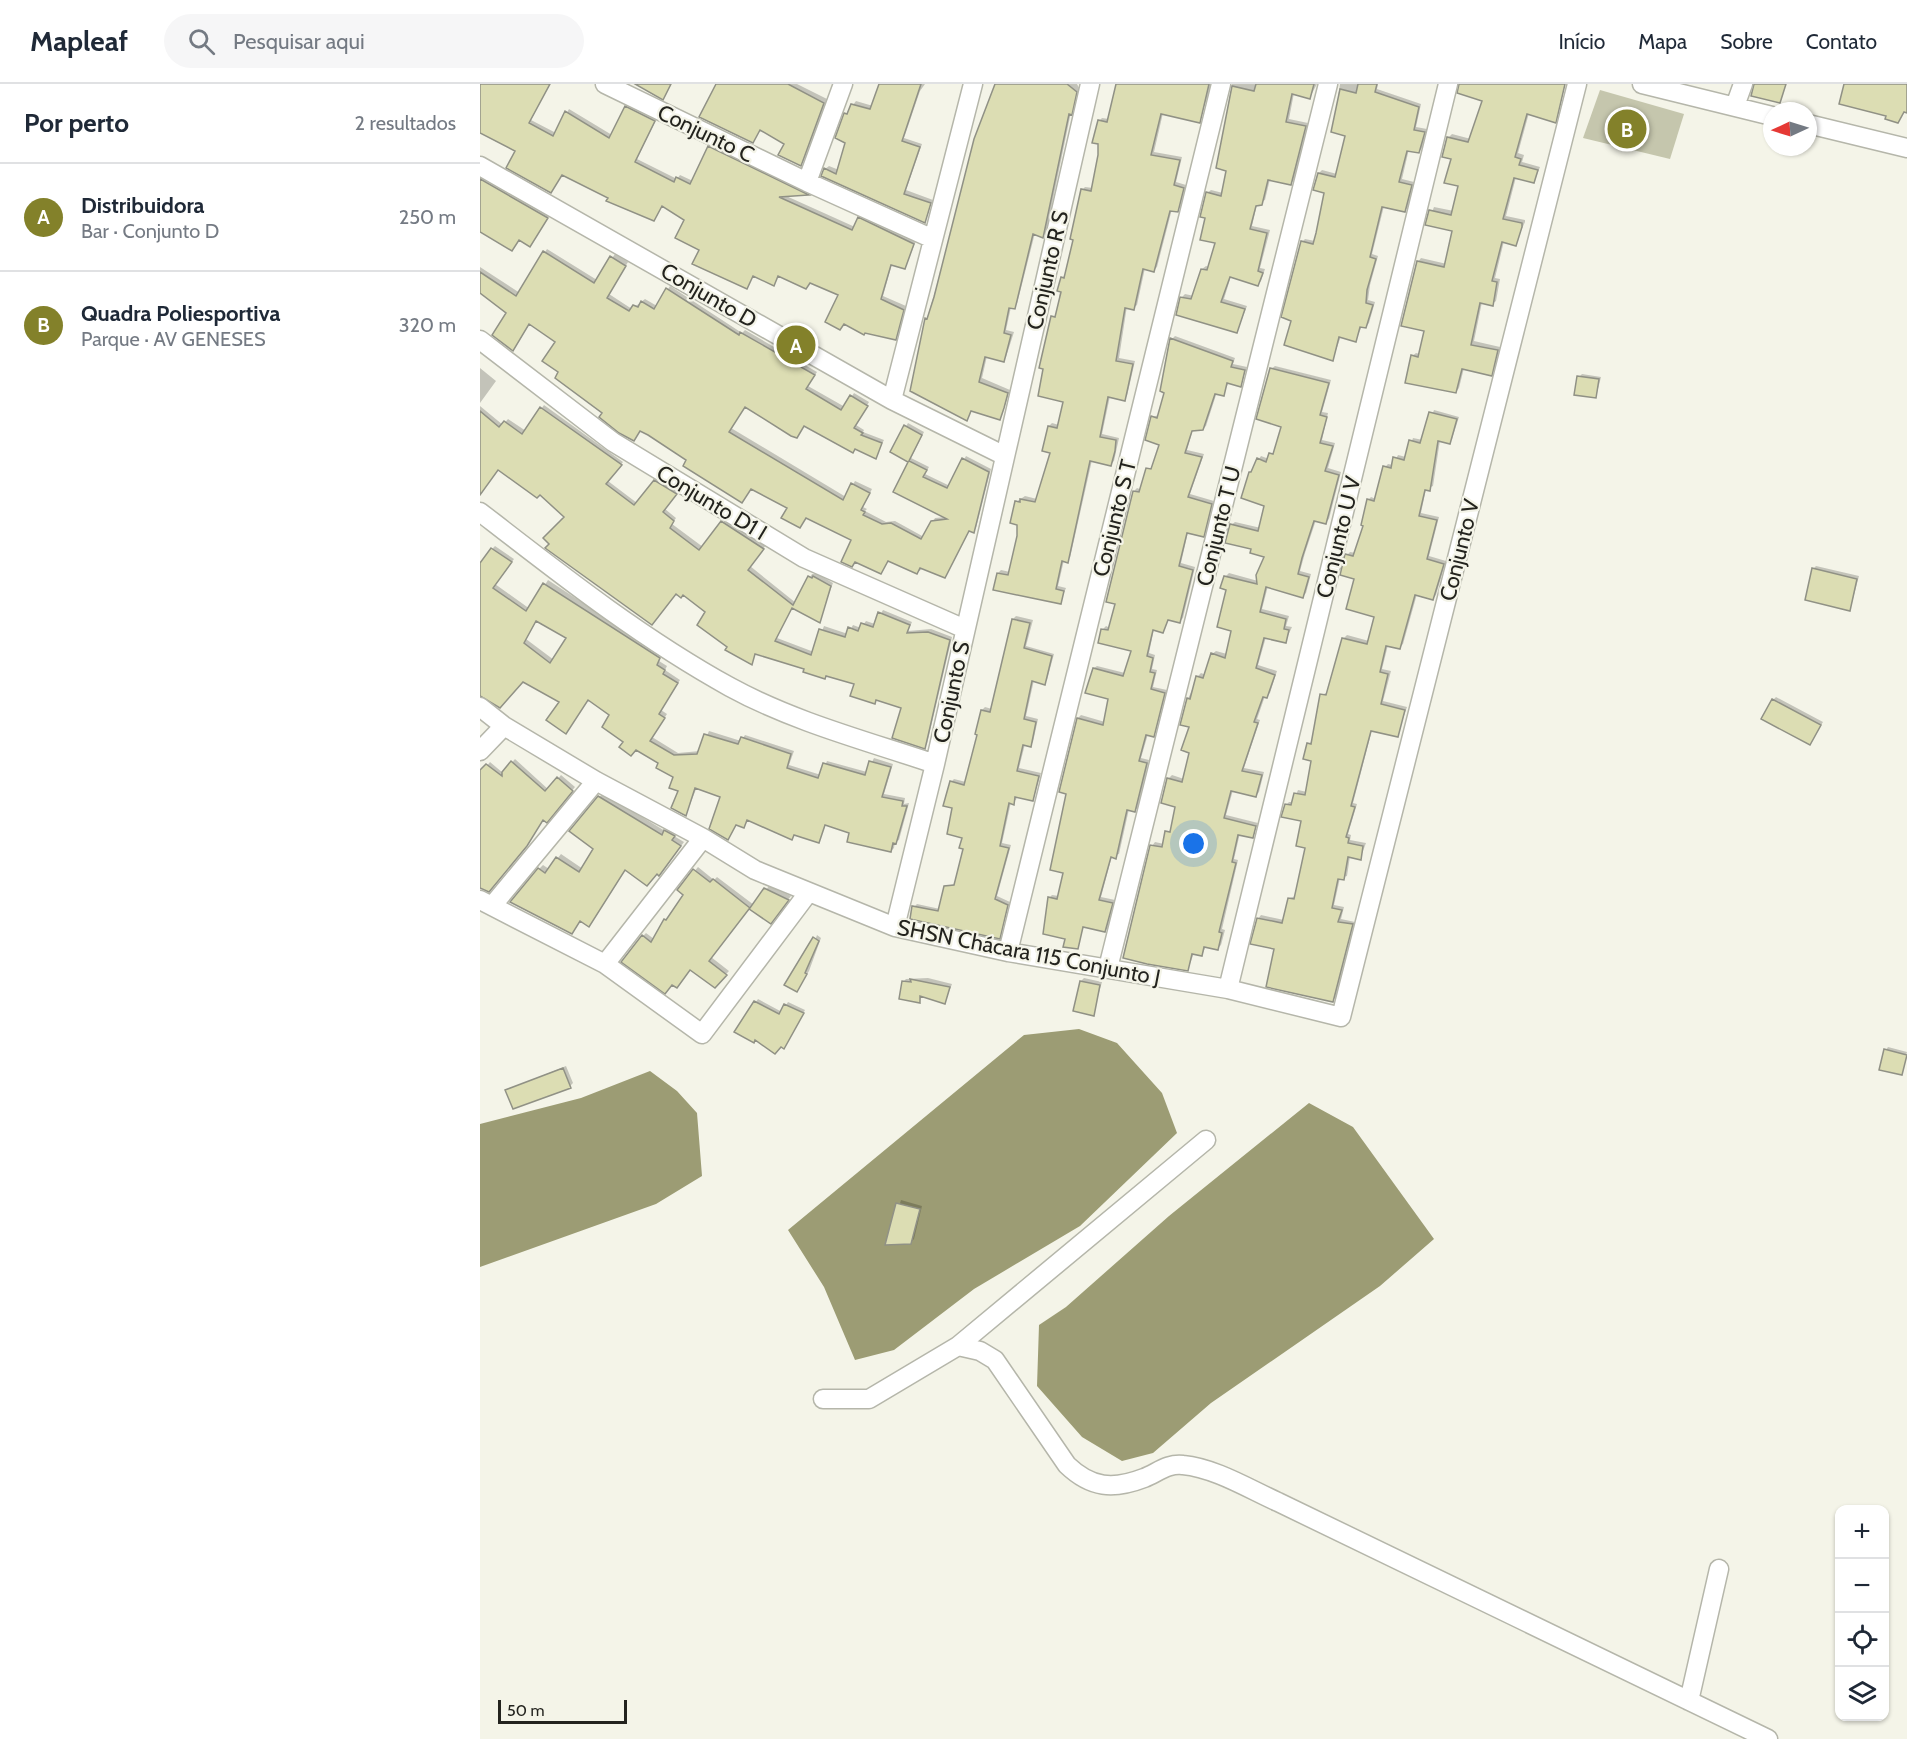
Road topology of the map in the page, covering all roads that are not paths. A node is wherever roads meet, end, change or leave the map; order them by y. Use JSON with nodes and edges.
{"nodes":[{"id":1,"x":605,"y":84,"type":"edge"},
{"id":2,"x":843,"y":84,"type":"edge"},
{"id":3,"x":973,"y":84,"type":"edge"},
{"id":4,"x":1090,"y":84,"type":"edge"},
{"id":5,"x":1221,"y":84,"type":"edge"},
{"id":6,"x":1328,"y":84,"type":"edge"},
{"id":7,"x":1448,"y":84,"type":"edge"},
{"id":8,"x":1577,"y":84,"type":"edge"},
{"id":9,"x":1642,"y":84,"type":"edge"},
{"id":10,"x":1743,"y":84,"type":"edge"},
{"id":11,"x":1735,"y":106,"type":"junction"},
{"id":12,"x":1763,"y":114,"type":"edge"},
{"id":13,"x":1817,"y":126,"type":"edge"},
{"id":14,"x":1907,"y":148,"type":"edge"},
{"id":15,"x":480,"y":166,"type":"edge"},
{"id":16,"x":807,"y":182,"type":"junction"},
{"id":17,"x":933,"y":239,"type":"junction"},
{"id":18,"x":480,"y":340,"type":"edge"},
{"id":19,"x":892,"y":400,"type":"junction"},
{"id":20,"x":1004,"y":455,"type":"junction"},
{"id":21,"x":480,"y":512,"type":"edge"},
{"id":22,"x":965,"y":629,"type":"junction"},
{"id":23,"x":480,"y":707,"type":"edge"},
{"id":24,"x":504,"y":726,"type":"junction"},
{"id":25,"x":480,"y":751,"type":"edge"},
{"id":26,"x":935,"y":764,"type":"junction"},
{"id":27,"x":596,"y":781,"type":"junction"},
{"id":28,"x":703,"y":838,"type":"junction"},
{"id":29,"x":808,"y":893,"type":"junction"},
{"id":30,"x":486,"y":903,"type":"edge"},
{"id":31,"x":894,"y":927,"type":"junction"},
{"id":32,"x":1008,"y":952,"type":"junction"},
{"id":33,"x":605,"y":964,"type":"junction"},
{"id":34,"x":1108,"y":968,"type":"junction"},
{"id":35,"x":1228,"y":989,"type":"junction"},
{"id":36,"x":1341,"y":1017,"type":"joint"},
{"id":37,"x":1206,"y":1140,"type":"dead end"},
{"id":38,"x":958,"y":1346,"type":"junction"},
{"id":39,"x":823,"y":1399,"type":"dead end"},
{"id":40,"x":1719,"y":1569,"type":"dead end"},
{"id":41,"x":1689,"y":1701,"type":"junction"},
{"id":42,"x":1768,"y":1739,"type":"edge"}],
"edges":[{"from":1,"to":16,"type":"street","name":"Conjunto C"},
{"from":2,"to":16,"type":"street"},
{"from":3,"to":17,"type":"street"},
{"from":4,"to":20,"type":"street","name":"Conjunto R S"},
{"from":5,"to":32,"type":"street","name":"Conjunto S T"},
{"from":6,"to":34,"type":"street","name":"Conjunto T U"},
{"from":7,"to":35,"type":"street","name":"Conjunto U V"},
{"from":8,"to":36,"type":"street","name":"Conjunto V"},
{"from":9,"to":11,"type":"street"},
{"from":10,"to":11,"type":"street"},
{"from":11,"to":12,"type":"street"},
{"from":13,"to":14,"type":"street"},
{"from":15,"to":19,"type":"street","name":"Conjunto D"},
{"from":16,"to":17,"type":"street","name":"Conjunto C"},
{"from":17,"to":19,"type":"street"},
{"from":18,"to":22,"type":"street","name":"Conjunto D1 I"},
{"from":19,"to":20,"type":"street","name":"Conjunto D"},
{"from":20,"to":22,"type":"street","name":"Conjunto S"},
{"from":21,"to":26,"type":"street"},
{"from":22,"to":26,"type":"street","name":"Conjunto S"},
{"from":23,"to":24,"type":"street","name":"SHSN Chácara 115 Conjunto J"},
{"from":24,"to":25,"type":"street"},
{"from":24,"to":27,"type":"street","name":"SHSN Chácara 115 Conjunto J"},
{"from":26,"to":31,"type":"street","name":"Conjunto S"},
{"from":27,"to":28,"type":"street","name":"SHSN Chácara 115 Conjunto J"},
{"from":27,"to":30,"type":"street"},
{"from":28,"to":29,"type":"street","name":"SHSN Chácara 115 Conjunto J"},
{"from":28,"to":33,"type":"street"},
{"from":29,"to":31,"type":"street","name":"SHSN Chácara 115 Conjunto J"},
{"from":29,"to":33,"type":"street"},
{"from":30,"to":33,"type":"street"},
{"from":31,"to":32,"type":"street","name":"SHSN Chácara 115 Conjunto J"},
{"from":32,"to":34,"type":"street","name":"SHSN Chácara 115 Conjunto J"},
{"from":34,"to":35,"type":"street","name":"SHSN Chácara 115 Conjunto J"},
{"from":35,"to":36,"type":"street","name":"SHSN Chácara 115 Conjunto J"},
{"from":37,"to":38,"type":"street"},
{"from":38,"to":39,"type":"street"},
{"from":38,"to":41,"type":"street"},
{"from":40,"to":41,"type":"street"},
{"from":41,"to":42,"type":"street"}]}
